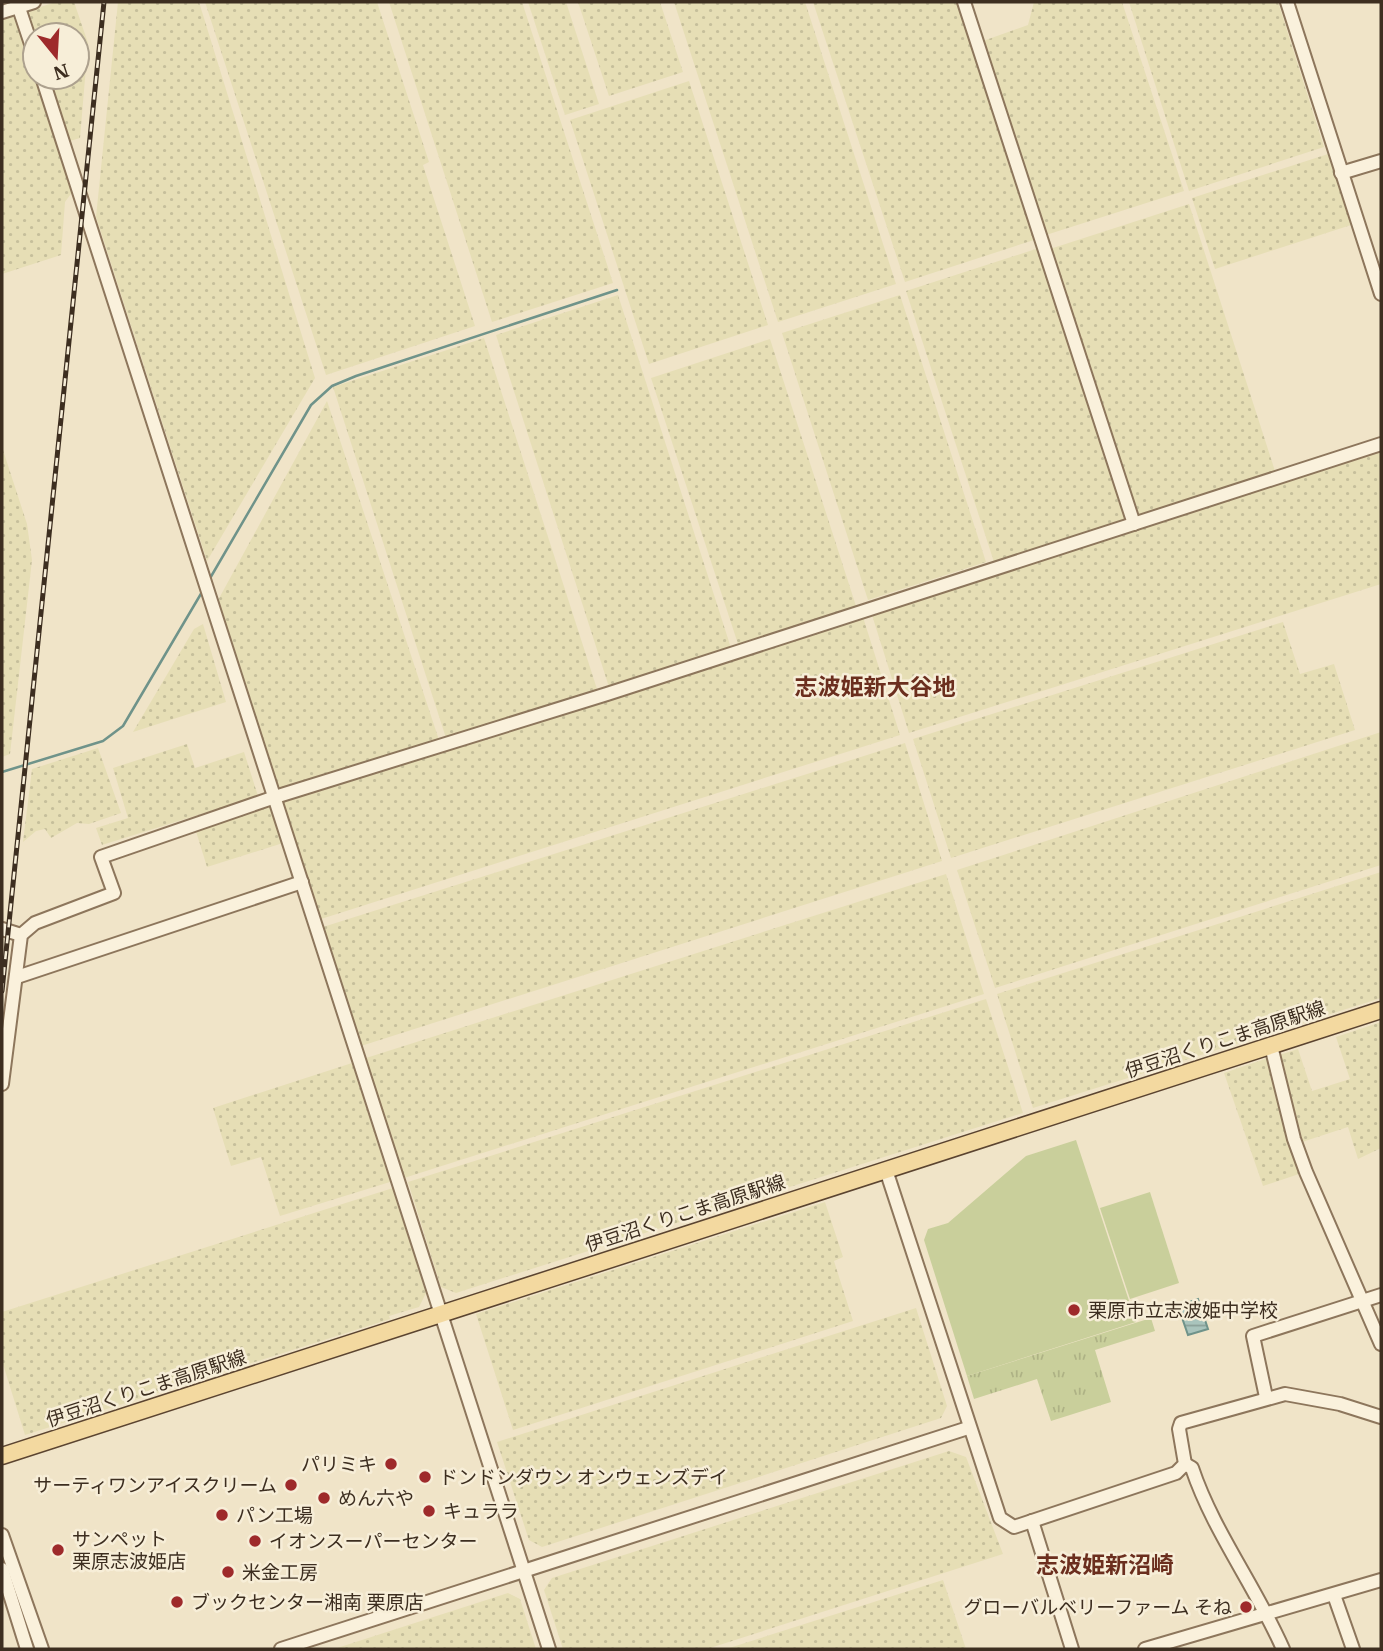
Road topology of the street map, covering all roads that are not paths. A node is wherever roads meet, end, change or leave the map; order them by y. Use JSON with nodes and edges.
{"nodes":[{"id":1,"x":34,"y":2,"type":"edge"},
{"id":2,"x":964,"y":2,"type":"edge"},
{"id":3,"x":1287,"y":2,"type":"edge"},
{"id":4,"x":18,"y":4,"type":"edge"},
{"id":5,"x":2,"y":12,"type":"edge"},
{"id":6,"x":24,"y":21,"type":"edge"},
{"id":7,"x":47,"y":91,"type":"edge"},
{"id":8,"x":1381,"y":160,"type":"edge"},
{"id":9,"x":1341,"y":173,"type":"junction"},
{"id":10,"x":1381,"y":294,"type":"edge"},
{"id":11,"x":1381,"y":443,"type":"edge"},
{"id":12,"x":1134,"y":524,"type":"junction"},
{"id":13,"x":275,"y":797,"type":"junction"},
{"id":14,"x":302,"y":883,"type":"junction"},
{"id":15,"x":2,"y":929,"type":"edge"},
{"id":16,"x":21,"y":935,"type":"junction"},
{"id":17,"x":17,"y":977,"type":"junction"},
{"id":18,"x":1381,"y":1010,"type":"edge"},
{"id":19,"x":1271,"y":1046,"type":"junction"},
{"id":20,"x":2,"y":1084,"type":"edge"},
{"id":21,"x":886,"y":1170,"type":"junction"},
{"id":22,"x":1381,"y":1294,"type":"edge"},
{"id":23,"x":1365,"y":1301,"type":"junction"},
{"id":24,"x":441,"y":1313,"type":"junction"},
{"id":25,"x":1381,"y":1344,"type":"edge"},
{"id":26,"x":1266,"y":1397,"type":"junction"},
{"id":27,"x":1381,"y":1417,"type":"edge"},
{"id":28,"x":968,"y":1428,"type":"junction"},
{"id":29,"x":2,"y":1455,"type":"edge"},
{"id":30,"x":1185,"y":1464,"type":"junction"},
{"id":31,"x":1032,"y":1521,"type":"junction"},
{"id":32,"x":2,"y":1535,"type":"edge"},
{"id":33,"x":2,"y":1569,"type":"edge"},
{"id":34,"x":524,"y":1571,"type":"junction"},
{"id":35,"x":1381,"y":1580,"type":"edge"},
{"id":36,"x":19,"y":1588,"type":"junction"},
{"id":37,"x":1334,"y":1594,"type":"junction"},
{"id":38,"x":1267,"y":1612,"type":"junction"},
{"id":39,"x":27,"y":1649,"type":"edge"},
{"id":40,"x":33,"y":1649,"type":"edge"},
{"id":41,"x":42,"y":1649,"type":"edge"},
{"id":42,"x":281,"y":1649,"type":"edge"},
{"id":43,"x":550,"y":1649,"type":"edge"},
{"id":44,"x":1072,"y":1649,"type":"edge"},
{"id":45,"x":1148,"y":1649,"type":"edge"},
{"id":46,"x":1283,"y":1649,"type":"edge"},
{"id":47,"x":1353,"y":1649,"type":"edge"}],
"edges":[{"from":1,"to":4,"type":"street"},
{"from":2,"to":12,"type":"street"},
{"from":3,"to":9,"type":"street"},
{"from":4,"to":5,"type":"street"},
{"from":4,"to":6,"type":"street"},
{"from":7,"to":13,"type":"street"},
{"from":8,"to":9,"type":"street"},
{"from":9,"to":10,"type":"street"},
{"from":11,"to":12,"type":"street"},
{"from":12,"to":13,"type":"street"},
{"from":13,"to":14,"type":"street"},
{"from":13,"to":16,"type":"street"},
{"from":14,"to":17,"type":"street"},
{"from":14,"to":24,"type":"street"},
{"from":15,"to":16,"type":"street"},
{"from":16,"to":17,"type":"street"},
{"from":17,"to":20,"type":"street"},
{"from":18,"to":19,"type":"main road","name":"伊豆沼くりこま高原駅線"},
{"from":19,"to":21,"type":"main road","name":"伊豆沼くりこま高原駅線"},
{"from":19,"to":23,"type":"street"},
{"from":21,"to":24,"type":"main road","name":"伊豆沼くりこま高原駅線"},
{"from":21,"to":28,"type":"street"},
{"from":22,"to":23,"type":"street"},
{"from":23,"to":25,"type":"street"},
{"from":23,"to":26,"type":"street"},
{"from":24,"to":29,"type":"main road","name":"伊豆沼くりこま高原駅線"},
{"from":24,"to":34,"type":"street"},
{"from":26,"to":27,"type":"street"},
{"from":26,"to":30,"type":"street"},
{"from":28,"to":31,"type":"street"},
{"from":28,"to":34,"type":"street"},
{"from":30,"to":31,"type":"street"},
{"from":30,"to":38,"type":"street"},
{"from":31,"to":44,"type":"street"},
{"from":32,"to":36,"type":"street"},
{"from":33,"to":39,"type":"street"},
{"from":34,"to":42,"type":"street"},
{"from":34,"to":43,"type":"street"},
{"from":35,"to":37,"type":"street"},
{"from":36,"to":40,"type":"street"},
{"from":36,"to":41,"type":"street"},
{"from":37,"to":38,"type":"street"},
{"from":37,"to":47,"type":"street"},
{"from":38,"to":45,"type":"street"},
{"from":38,"to":46,"type":"street"}]}
